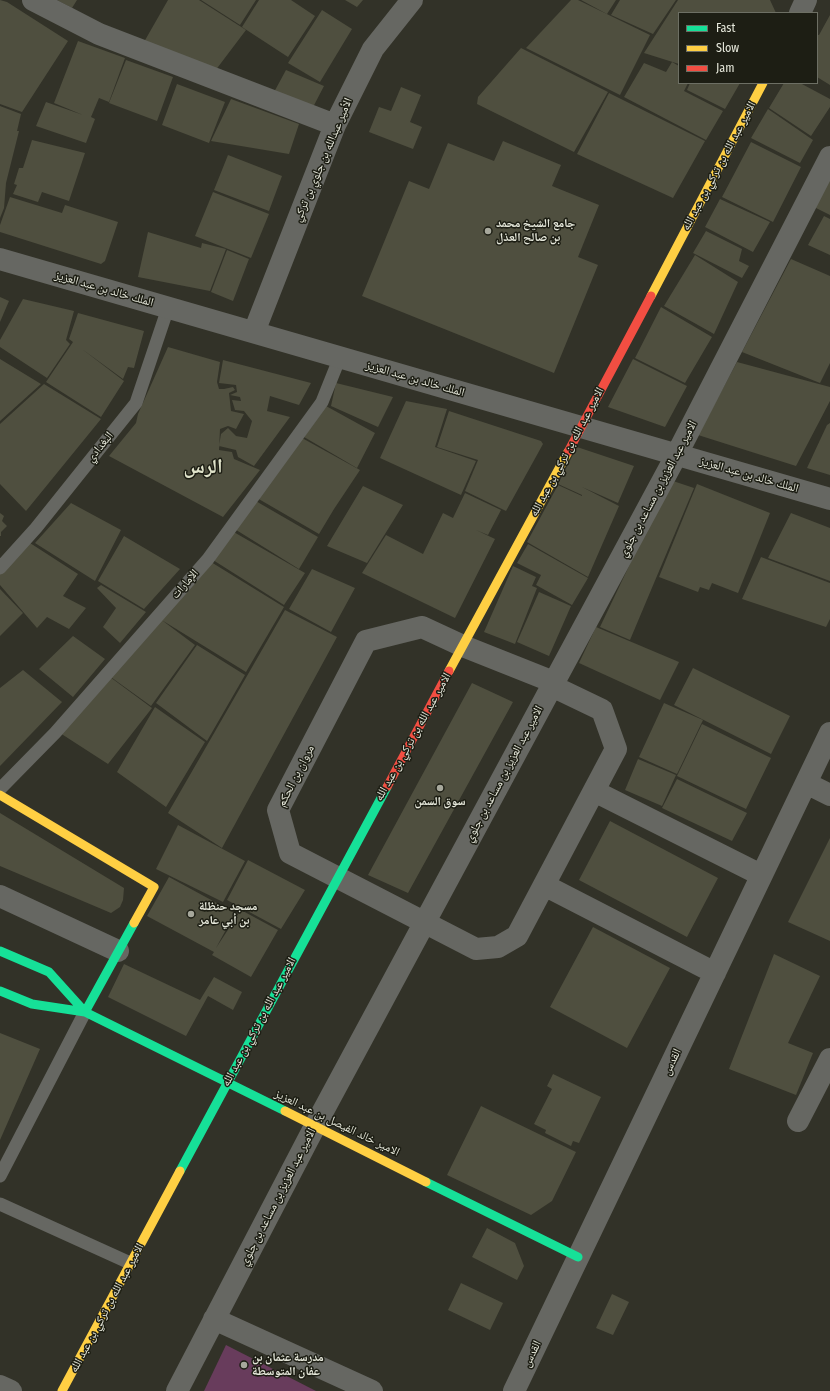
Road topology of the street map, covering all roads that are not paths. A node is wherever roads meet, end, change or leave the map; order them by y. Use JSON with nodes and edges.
{"nodes":[{"id":1,"x":33,"y":0,"type":"edge"},
{"id":2,"x":412,"y":0,"type":"edge"},
{"id":3,"x":806,"y":0,"type":"edge"},
{"id":4,"x":800,"y":12,"type":"edge"},
{"id":5,"x":762,"y":84,"type":"edge"},
{"id":6,"x":335,"y":125,"type":"junction"},
{"id":7,"x":830,"y":157,"type":"edge"},
{"id":8,"x":0,"y":259,"type":"edge"},
{"id":9,"x":168,"y":308,"type":"junction"},
{"id":10,"x":254,"y":332,"type":"junction"},
{"id":11,"x":340,"y":357,"type":"junction"},
{"id":12,"x":582,"y":427,"type":"junction"},
{"id":13,"x":677,"y":454,"type":"junction"},
{"id":14,"x":830,"y":498,"type":"edge"},
{"id":15,"x":0,"y":568,"type":"edge"},
{"id":16,"x":463,"y":646,"type":"junction"},
{"id":17,"x":552,"y":686,"type":"junction"},
{"id":18,"x":830,"y":733,"type":"edge"},
{"id":19,"x":806,"y":783,"type":"junction"},
{"id":20,"x":0,"y":789,"type":"edge"},
{"id":21,"x":594,"y":791,"type":"junction"},
{"id":22,"x":0,"y":794,"type":"edge"},
{"id":23,"x":830,"y":795,"type":"edge"},
{"id":24,"x":762,"y":875,"type":"junction"},
{"id":25,"x":337,"y":878,"type":"junction"},
{"id":26,"x":544,"y":885,"type":"junction"},
{"id":27,"x":0,"y":896,"type":"edge"},
{"id":28,"x":424,"y":923,"type":"junction"},
{"id":29,"x":0,"y":951,"type":"edge"},
{"id":30,"x":118,"y":951,"type":"junction"},
{"id":31,"x":715,"y":973,"type":"junction"},
{"id":32,"x":0,"y":991,"type":"edge"},
{"id":33,"x":85,"y":1012,"type":"junction"},
{"id":34,"x":830,"y":1059,"type":"edge"},
{"id":35,"x":227,"y":1082,"type":"junction"},
{"id":36,"x":798,"y":1121,"type":"dead end"},
{"id":37,"x":315,"y":1126,"type":"junction"},
{"id":38,"x":0,"y":1176,"type":"edge"},
{"id":39,"x":0,"y":1204,"type":"edge"},
{"id":40,"x":578,"y":1257,"type":"junction"},
{"id":41,"x":130,"y":1263,"type":"junction"},
{"id":42,"x":214,"y":1319,"type":"junction"},
{"id":43,"x":0,"y":1386,"type":"edge"},
{"id":44,"x":11,"y":1391,"type":"edge"},
{"id":45,"x":62,"y":1391,"type":"edge"},
{"id":46,"x":177,"y":1391,"type":"edge"},
{"id":47,"x":372,"y":1391,"type":"edge"},
{"id":48,"x":514,"y":1391,"type":"edge"}],
"edges":[{"from":1,"to":6,"type":"street"},
{"from":2,"to":6,"type":"street","name":"الأمير عبدالله بن جلوي بن تركي"},
{"from":3,"to":4,"type":"street"},
{"from":5,"to":12,"type":"street","name":"الامير عبد الله بن تركي بن عبد الله"},
{"from":6,"to":10,"type":"street","name":"الأمير عبدالله بن جلوي بن تركي"},
{"from":7,"to":13,"type":"street","name":"الامير عبد العزيز بن مساعد بن جلوي"},
{"from":8,"to":9,"type":"street","name":"الملك خالد بن عبد العزيز"},
{"from":9,"to":10,"type":"street","name":"الملك خالد بن عبد العزيز"},
{"from":9,"to":15,"type":"lane","name":"البغدادي"},
{"from":10,"to":11,"type":"street","name":"الملك خالد بن عبد العزيز"},
{"from":11,"to":12,"type":"street","name":"الملك خالد بن عبد العزيز"},
{"from":11,"to":20,"type":"lane","name":"الإمارات"},
{"from":12,"to":13,"type":"street","name":"الملك خالد بن عبد العزيز"},
{"from":12,"to":16,"type":"street","name":"الامير عبد الله بن تركي بن عبد الله"},
{"from":13,"to":14,"type":"street","name":"الملك خالد بن عبد العزيز"},
{"from":13,"to":17,"type":"street","name":"الامير عبد العزيز بن مساعد بن جلوي"},
{"from":16,"to":17,"type":"street","name":"مروان بن الحكم"},
{"from":16,"to":25,"type":"street","name":"الامير عبد الله بن تركي بن عبد الله"},
{"from":16,"to":25,"type":"street","name":"مروان بن الحكم"},
{"from":17,"to":21,"type":"street","name":"مروان بن الحكم"},
{"from":17,"to":28,"type":"street","name":"الامير عبد العزيز بن مساعد بن جلوي"},
{"from":18,"to":19,"type":"street","name":"القدس"},
{"from":19,"to":23,"type":"street"},
{"from":19,"to":24,"type":"street","name":"القدس"},
{"from":21,"to":24,"type":"street"},
{"from":21,"to":26,"type":"street","name":"مروان بن الحكم"},
{"from":22,"to":30,"type":"street"},
{"from":24,"to":31,"type":"street","name":"القدس"},
{"from":25,"to":28,"type":"street","name":"مروان بن الحكم"},
{"from":25,"to":35,"type":"street","name":"الامير عبد الله بن تركي بن عبد الله"},
{"from":26,"to":28,"type":"street","name":"مروان بن الحكم"},
{"from":26,"to":31,"type":"street"},
{"from":27,"to":30,"type":"street"},
{"from":28,"to":37,"type":"street","name":"الامير عبد العزيز بن مساعد بن جلوي"},
{"from":29,"to":33,"type":"street","name":"الامير خالد الفيصل بن عبد العزيز"},
{"from":30,"to":33,"type":"street"},
{"from":31,"to":40,"type":"street","name":"القدس"},
{"from":32,"to":33,"type":"street","name":"الامير خالد الفيصل بن عبد العزيز"},
{"from":33,"to":35,"type":"street","name":"الامير خالد الفيصل بن عبد العزيز"},
{"from":33,"to":38,"type":"lane"},
{"from":34,"to":36,"type":"street"},
{"from":35,"to":37,"type":"street","name":"الامير خالد الفيصل بن عبد العزيز"},
{"from":35,"to":41,"type":"street","name":"الامير عبد الله بن تركي بن عبد الله"},
{"from":37,"to":40,"type":"street","name":"الامير خالد الفيصل بن عبد العزيز"},
{"from":37,"to":42,"type":"street","name":"الامير عبد العزيز بن مساعد بن جلوي"},
{"from":39,"to":41,"type":"lane"},
{"from":40,"to":48,"type":"street","name":"القدس"},
{"from":41,"to":45,"type":"street","name":"الامير عبد الله بن تركي بن عبد الله"},
{"from":42,"to":46,"type":"street","name":"الامير عبد العزيز بن مساعد بن جلوي"},
{"from":42,"to":47,"type":"street"},
{"from":43,"to":44,"type":"street"}]}
